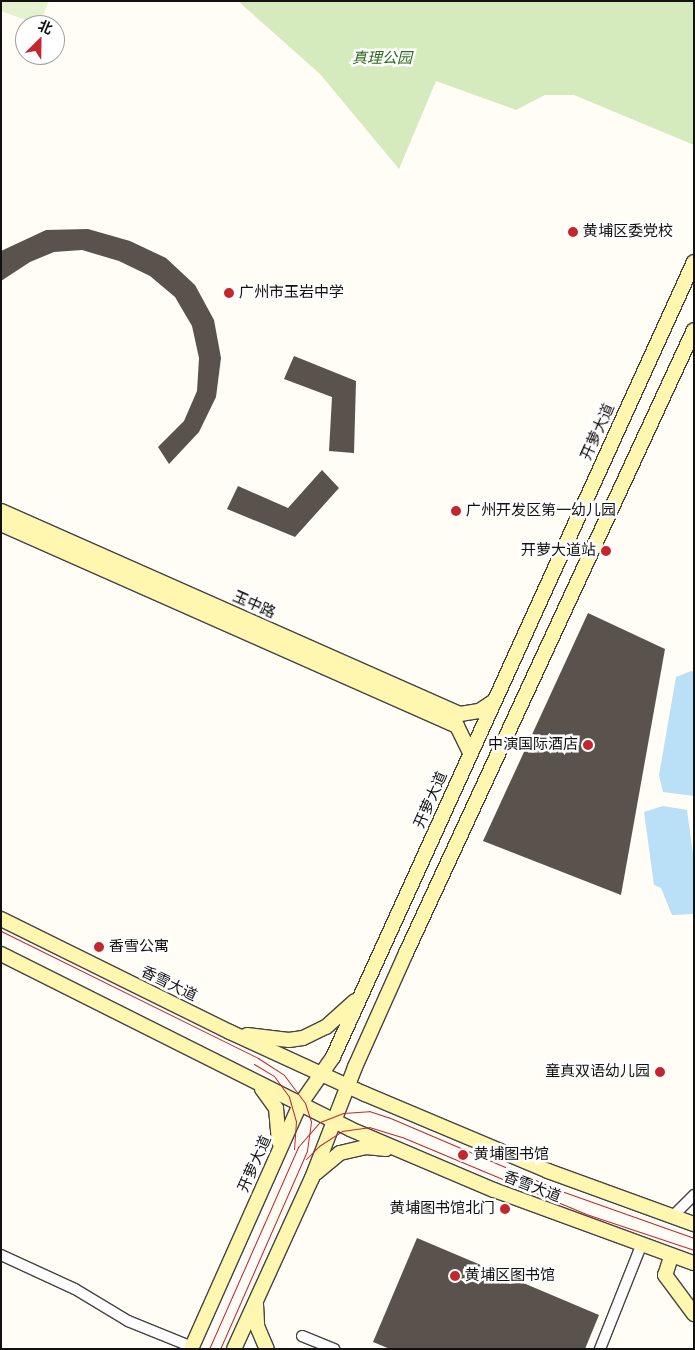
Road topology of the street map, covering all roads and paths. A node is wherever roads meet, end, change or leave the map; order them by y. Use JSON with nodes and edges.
{"nodes":[{"id":1,"x":694,"y":262,"type":"edge"},
{"id":2,"x":692,"y":337,"type":"edge"},
{"id":3,"x":1,"y":511,"type":"edge"},
{"id":4,"x":1,"y":524,"type":"edge"},
{"id":5,"x":494,"y":701,"type":"junction"},
{"id":6,"x":470,"y":753,"type":"junction"},
{"id":7,"x":1,"y":919,"type":"edge"},
{"id":8,"x":1,"y":954,"type":"edge"},
{"id":9,"x":379,"y":955,"type":"junction"},
{"id":10,"x":400,"y":966,"type":"junction"},
{"id":11,"x":362,"y":994,"type":"junction"},
{"id":12,"x":230,"y":1032,"type":"junction"},
{"id":13,"x":323,"y":1076,"type":"junction"},
{"id":14,"x":256,"y":1083,"type":"junction"},
{"id":15,"x":348,"y":1086,"type":"junction"},
{"id":16,"x":299,"y":1106,"type":"junction"},
{"id":17,"x":334,"y":1122,"type":"junction"},
{"id":18,"x":278,"y":1151,"type":"junction"},
{"id":19,"x":404,"y":1153,"type":"junction"},
{"id":20,"x":312,"y":1178,"type":"junction"},
{"id":21,"x":694,"y":1195,"type":"edge"},
{"id":22,"x":672,"y":1216,"type":"junction"},
{"id":23,"x":694,"y":1224,"type":"edge"},
{"id":24,"x":641,"y":1246,"type":"junction"},
{"id":25,"x":1,"y":1255,"type":"edge"},
{"id":26,"x":671,"y":1256,"type":"junction"},
{"id":27,"x":694,"y":1263,"type":"edge"},
{"id":28,"x":256,"y":1300,"type":"junction"},
{"id":29,"x":694,"y":1314,"type":"edge"},
{"id":30,"x":302,"y":1336,"type":"dead end"},
{"id":31,"x":192,"y":1348,"type":"edge"},
{"id":32,"x":234,"y":1349,"type":"edge"},
{"id":33,"x":267,"y":1349,"type":"edge"},
{"id":34,"x":334,"y":1349,"type":"edge"},
{"id":35,"x":600,"y":1349,"type":"edge"}],
"edges":[{"from":1,"to":5,"type":"main road","name":"开萝大道"},
{"from":2,"to":10,"type":"main road"},
{"from":3,"to":5,"type":"main road","name":"玉中路"},
{"from":4,"to":6,"type":"main road","name":"玉中路"},
{"from":5,"to":6,"type":"main road","name":"开萝大道"},
{"from":6,"to":9,"type":"main road","name":"开萝大道"},
{"from":7,"to":12,"type":"main road","name":"香雪大道"},
{"from":8,"to":14,"type":"main road"},
{"from":9,"to":10,"type":"main road"},
{"from":9,"to":11,"type":"main road","name":"开萝大道"},
{"from":10,"to":15,"type":"main road"},
{"from":11,"to":12,"type":"main road"},
{"from":11,"to":13,"type":"main road","name":"开萝大道"},
{"from":12,"to":13,"type":"main road","name":"香雪大道"},
{"from":13,"to":15,"type":"main road","name":"香雪大道"},
{"from":13,"to":16,"type":"main road","name":"开萝大道"},
{"from":14,"to":16,"type":"main road","name":"香雪大道"},
{"from":14,"to":18,"type":"main road"},
{"from":15,"to":17,"type":"main road"},
{"from":15,"to":22,"type":"main road","name":"香雪大道"},
{"from":16,"to":17,"type":"main road","name":"香雪大道"},
{"from":16,"to":18,"type":"main road","name":"开萝大道"},
{"from":17,"to":19,"type":"main road","name":"香雪大道"},
{"from":17,"to":20,"type":"main road"},
{"from":18,"to":31,"type":"main road","name":"开萝大道"},
{"from":19,"to":20,"type":"main road"},
{"from":19,"to":24,"type":"main road","name":"香雪大道"},
{"from":20,"to":28,"type":"main road"},
{"from":21,"to":22,"type":"street"},
{"from":22,"to":23,"type":"main road","name":"香雪大道"},
{"from":24,"to":26,"type":"main road","name":"香雪大道"},
{"from":24,"to":35,"type":"street"},
{"from":25,"to":31,"type":"street"},
{"from":26,"to":27,"type":"main road","name":"香雪大道"},
{"from":26,"to":29,"type":"main road"},
{"from":28,"to":32,"type":"main road"},
{"from":28,"to":33,"type":"main road"},
{"from":30,"to":34,"type":"street"}]}
